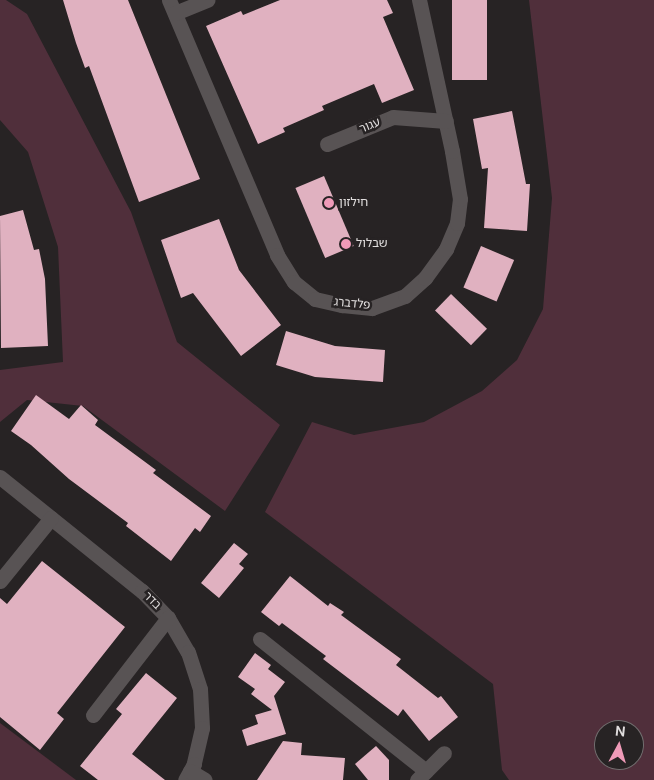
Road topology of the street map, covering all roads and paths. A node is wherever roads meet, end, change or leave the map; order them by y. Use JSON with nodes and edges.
{"nodes":[{"id":1,"x":207,"y":0,"type":"edge"},
{"id":2,"x":419,"y":0,"type":"edge"},
{"id":3,"x":172,"y":7,"type":"edge"},
{"id":4,"x":446,"y":121,"type":"junction"},
{"id":5,"x":327,"y":144,"type":"dead end"},
{"id":6,"x":0,"y":477,"type":"edge"},
{"id":7,"x":50,"y":518,"type":"junction"},
{"id":8,"x":0,"y":582,"type":"edge"},
{"id":9,"x":168,"y":618,"type":"junction"},
{"id":10,"x":260,"y":639,"type":"dead end"},
{"id":11,"x":93,"y":715,"type":"dead end"},
{"id":12,"x":444,"y":753,"type":"dead end"},
{"id":13,"x":188,"y":776,"type":"edge"},
{"id":14,"x":421,"y":776,"type":"edge"},
{"id":15,"x":204,"y":780,"type":"edge"}],
"edges":[{"from":1,"to":3,"type":"street"},
{"from":2,"to":4,"type":"street","name":"פלדברג"},
{"from":3,"to":4,"type":"street","name":"פלדברג"},
{"from":4,"to":5,"type":"street","name":"עגור"},
{"from":6,"to":7,"type":"street","name":"בדר"},
{"from":7,"to":8,"type":"street"},
{"from":7,"to":9,"type":"street","name":"בדר"},
{"from":9,"to":11,"type":"street"},
{"from":9,"to":13,"type":"street","name":"בדר"},
{"from":10,"to":14,"type":"street"},
{"from":12,"to":14,"type":"street"},
{"from":13,"to":15,"type":"street"}]}
